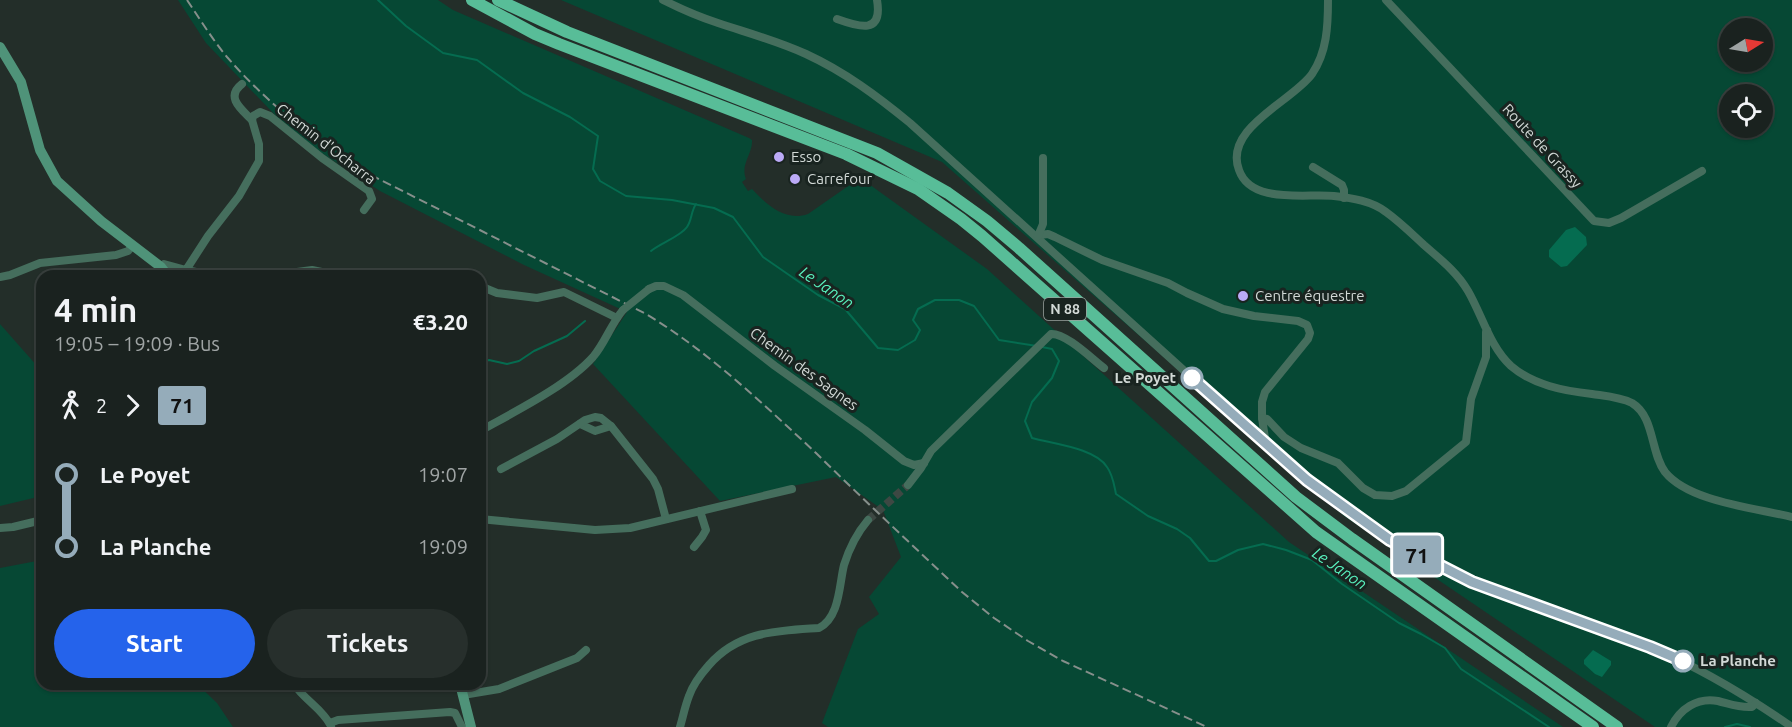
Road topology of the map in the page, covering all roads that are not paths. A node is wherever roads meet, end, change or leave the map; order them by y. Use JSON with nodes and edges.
{"nodes":[{"id":1,"x":472,"y":0,"type":"edge"},
{"id":2,"x":498,"y":0,"type":"edge"},
{"id":3,"x":663,"y":0,"type":"edge"},
{"id":4,"x":877,"y":0,"type":"edge"},
{"id":5,"x":1328,"y":0,"type":"edge"},
{"id":6,"x":1386,"y":0,"type":"edge"},
{"id":7,"x":837,"y":19,"type":"dead end"},
{"id":8,"x":0,"y":47,"type":"edge"},
{"id":9,"x":242,"y":84,"type":"dead end"},
{"id":10,"x":252,"y":120,"type":"junction"},
{"id":11,"x":1043,"y":158,"type":"dead end"},
{"id":12,"x":1313,"y":167,"type":"dead end"},
{"id":13,"x":1702,"y":171,"type":"dead end"},
{"id":14,"x":1344,"y":198,"type":"junction"},
{"id":15,"x":364,"y":210,"type":"dead end"},
{"id":16,"x":1038,"y":236,"type":"junction"},
{"id":17,"x":132,"y":246,"type":"junction"},
{"id":18,"x":161,"y":267,"type":"junction"},
{"id":19,"x":163,"y":270,"type":"edge"},
{"id":20,"x":177,"y":270,"type":"edge"},
{"id":21,"x":185,"y":270,"type":"edge"},
{"id":22,"x":0,"y":277,"type":"edge"},
{"id":23,"x":486,"y":288,"type":"edge"},
{"id":24,"x":617,"y":318,"type":"junction"},
{"id":25,"x":1488,"y":330,"type":"junction"},
{"id":26,"x":1104,"y":368,"type":"dead end"},
{"id":27,"x":1262,"y":418,"type":"junction"},
{"id":28,"x":580,"y":424,"type":"junction"},
{"id":29,"x":611,"y":426,"type":"junction"},
{"id":30,"x":486,"y":428,"type":"edge"},
{"id":31,"x":1263,"y":442,"type":"junction"},
{"id":32,"x":924,"y":463,"type":"junction"},
{"id":33,"x":501,"y":469,"type":"dead end"},
{"id":34,"x":908,"y":485,"type":"tunnel mouth"},
{"id":35,"x":792,"y":489,"type":"dead end"},
{"id":36,"x":700,"y":511,"type":"junction"},
{"id":37,"x":1792,"y":517,"type":"edge"},
{"id":38,"x":666,"y":519,"type":"junction"},
{"id":39,"x":486,"y":520,"type":"edge"},
{"id":40,"x":868,"y":520,"type":"tunnel mouth"},
{"id":41,"x":36,"y":521,"type":"edge"},
{"id":42,"x":0,"y":528,"type":"edge"},
{"id":43,"x":694,"y":547,"type":"dead end"},
{"id":44,"x":586,"y":650,"type":"dead end"},
{"id":45,"x":297,"y":690,"type":"edge"},
{"id":46,"x":462,"y":690,"type":"edge"},
{"id":47,"x":463,"y":695,"type":"junction"},
{"id":48,"x":1756,"y":702,"type":"junction"},
{"id":49,"x":330,"y":725,"type":"edge"},
{"id":50,"x":1791,"y":726,"type":"edge"},
{"id":51,"x":462,"y":727,"type":"edge"},
{"id":52,"x":471,"y":727,"type":"edge"},
{"id":53,"x":680,"y":727,"type":"edge"},
{"id":54,"x":1593,"y":727,"type":"edge"},
{"id":55,"x":1617,"y":727,"type":"edge"},
{"id":56,"x":1671,"y":727,"type":"edge"}],
"edges":[{"from":1,"to":54,"type":"highway","number":"N 88"},
{"from":2,"to":55,"type":"highway","number":"N 88"},
{"from":3,"to":16,"type":"street"},
{"from":4,"to":7,"type":"street"},
{"from":5,"to":14,"type":"street"},
{"from":6,"to":13,"type":"street","name":"Route de Grassy"},
{"from":8,"to":17,"type":"main road"},
{"from":9,"to":10,"type":"street","name":"Chemin d'Ocharra"},
{"from":10,"to":15,"type":"street","name":"Chemin d'Ocharra"},
{"from":10,"to":21,"type":"street","name":"Chemin d'Ocharra"},
{"from":11,"to":16,"type":"street"},
{"from":12,"to":14,"type":"street"},
{"from":14,"to":25,"type":"street"},
{"from":16,"to":27,"type":"street"},
{"from":16,"to":31,"type":"street"},
{"from":17,"to":18,"type":"main road"},
{"from":17,"to":22,"type":"street"},
{"from":18,"to":19,"type":"main road"},
{"from":18,"to":20,"type":"street"},
{"from":23,"to":24,"type":"street"},
{"from":24,"to":30,"type":"street","name":"Chemin des Sagnes"},
{"from":24,"to":32,"type":"street","name":"Chemin des Sagnes","bridge":true},
{"from":25,"to":27,"type":"street"},
{"from":25,"to":37,"type":"street"},
{"from":26,"to":32,"type":"street"},
{"from":27,"to":31,"type":"street"},
{"from":28,"to":29,"type":"street"},
{"from":28,"to":29,"type":"street"},
{"from":28,"to":33,"type":"street"},
{"from":29,"to":38,"type":"street"},
{"from":31,"to":48,"type":"street"},
{"from":32,"to":34,"type":"street"},
{"from":35,"to":36,"type":"street"},
{"from":36,"to":38,"type":"street"},
{"from":36,"to":43,"type":"street"},
{"from":38,"to":39,"type":"street"},
{"from":40,"to":53,"type":"street"},
{"from":41,"to":42,"type":"street"},
{"from":44,"to":47,"type":"street"},
{"from":45,"to":49,"type":"street"},
{"from":46,"to":47,"type":"main road"},
{"from":47,"to":52,"type":"main road"},
{"from":48,"to":50,"type":"street"},
{"from":48,"to":56,"type":"street"},
{"from":49,"to":51,"type":"street"}]}
